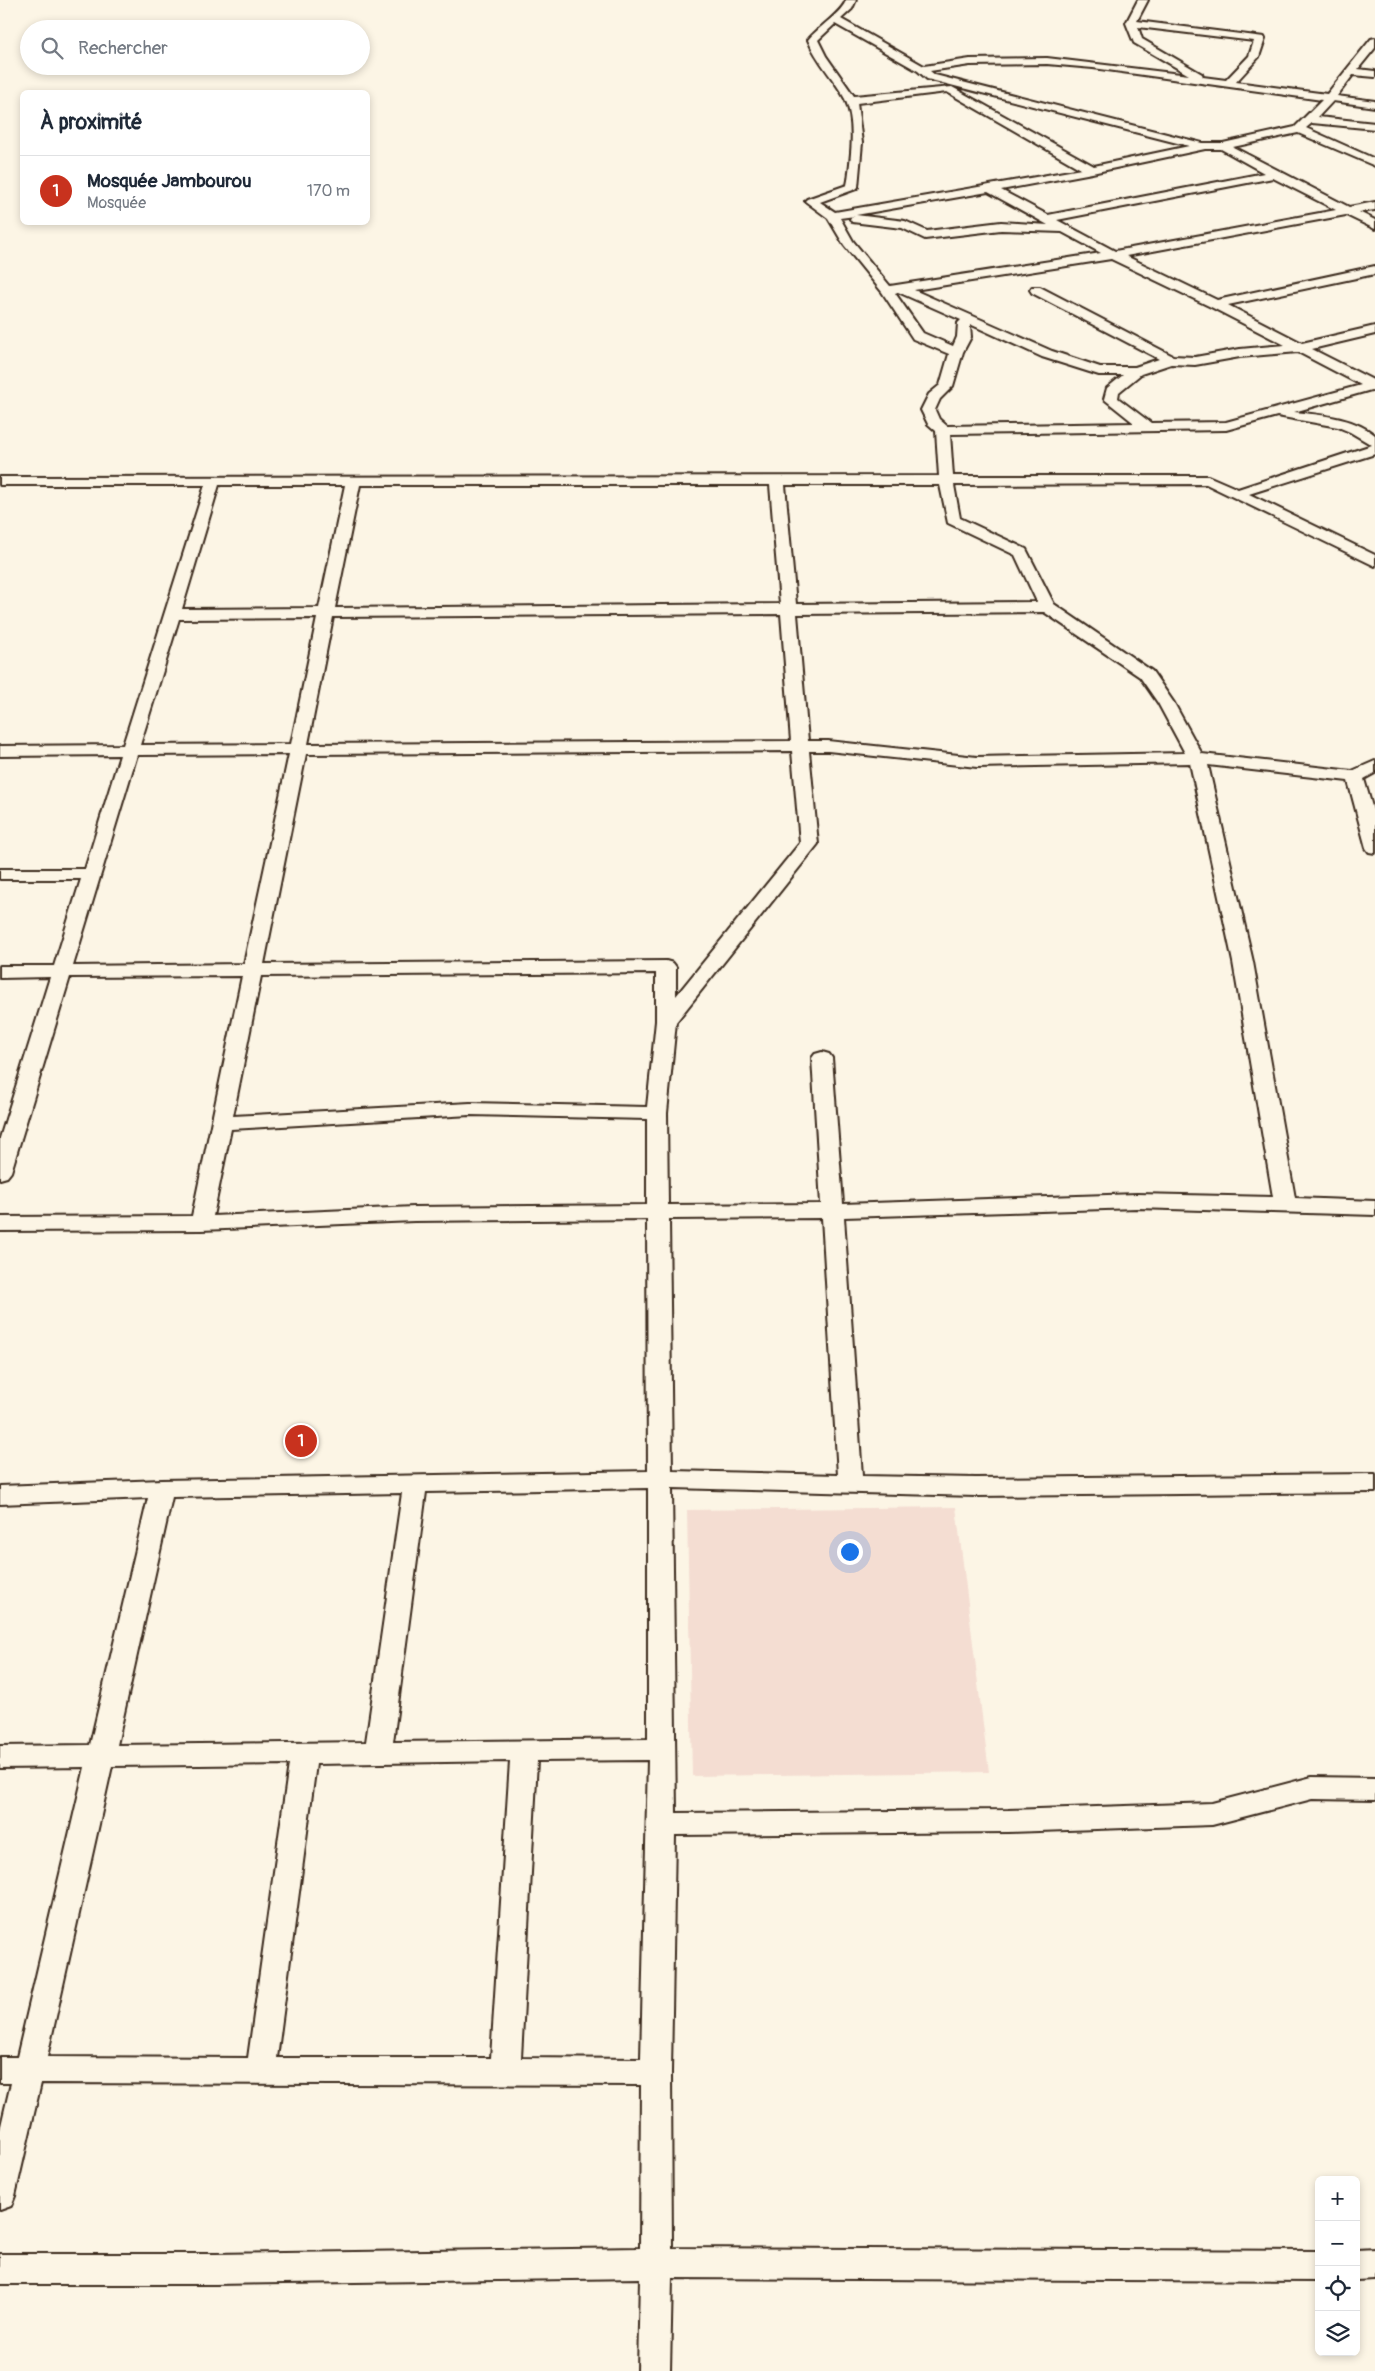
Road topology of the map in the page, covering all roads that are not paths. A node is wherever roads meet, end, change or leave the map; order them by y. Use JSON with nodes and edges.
{"nodes":[{"id":1,"x":850,"y":0,"type":"edge"},
{"id":2,"x":1143,"y":0,"type":"edge"},
{"id":3,"x":834,"y":20,"type":"junction"},
{"id":4,"x":1131,"y":23,"type":"junction"},
{"id":5,"x":1375,"y":42,"type":"edge"},
{"id":6,"x":922,"y":69,"type":"junction"},
{"id":7,"x":1351,"y":72,"type":"junction"},
{"id":8,"x":1375,"y":74,"type":"edge"},
{"id":9,"x":931,"y":77,"type":"junction"},
{"id":10,"x":1210,"y":82,"type":"junction"},
{"id":11,"x":1227,"y":84,"type":"junction"},
{"id":12,"x":948,"y":89,"type":"junction"},
{"id":13,"x":1329,"y":99,"type":"junction"},
{"id":14,"x":851,"y":100,"type":"junction"},
{"id":15,"x":1375,"y":104,"type":"edge"},
{"id":16,"x":1309,"y":119,"type":"junction"},
{"id":17,"x":1375,"y":126,"type":"edge"},
{"id":18,"x":1299,"y":129,"type":"junction"},
{"id":19,"x":1206,"y":146,"type":"junction"},
{"id":20,"x":1223,"y":146,"type":"junction"},
{"id":21,"x":1375,"y":163,"type":"edge"},
{"id":22,"x":1092,"y":170,"type":"junction"},
{"id":23,"x":1274,"y":174,"type":"junction"},
{"id":24,"x":989,"y":188,"type":"junction"},
{"id":25,"x":1375,"y":206,"type":"edge"},
{"id":26,"x":1350,"y":212,"type":"junction"},
{"id":27,"x":833,"y":216,"type":"junction"},
{"id":28,"x":1045,"y":219,"type":"junction"},
{"id":29,"x":1375,"y":225,"type":"edge"},
{"id":30,"x":1064,"y":229,"type":"junction"},
{"id":31,"x":1113,"y":255,"type":"junction"},
{"id":32,"x":1375,"y":270,"type":"edge"},
{"id":33,"x":894,"y":289,"type":"junction"},
{"id":34,"x":1036,"y":290,"type":"dead end"},
{"id":35,"x":1216,"y":304,"type":"junction"},
{"id":36,"x":975,"y":321,"type":"junction"},
{"id":37,"x":1375,"y":330,"type":"edge"},
{"id":38,"x":1299,"y":348,"type":"junction"},
{"id":39,"x":956,"y":352,"type":"junction"},
{"id":40,"x":1170,"y":360,"type":"junction"},
{"id":41,"x":1136,"y":371,"type":"junction"},
{"id":42,"x":1374,"y":386,"type":"edge"},
{"id":43,"x":1275,"y":413,"type":"junction"},
{"id":44,"x":1148,"y":427,"type":"junction"},
{"id":45,"x":943,"y":430,"type":"junction"},
{"id":46,"x":1375,"y":442,"type":"edge"},
{"id":47,"x":1375,"y":449,"type":"edge"},
{"id":48,"x":946,"y":480,"type":"junction"},
{"id":49,"x":0,"y":481,"type":"edge"},
{"id":50,"x":777,"y":481,"type":"junction"},
{"id":51,"x":213,"y":482,"type":"junction"},
{"id":52,"x":353,"y":482,"type":"junction"},
{"id":53,"x":1236,"y":494,"type":"junction"},
{"id":54,"x":1375,"y":561,"type":"edge"},
{"id":55,"x":1047,"y":607,"type":"junction"},
{"id":56,"x":788,"y":609,"type":"junction"},
{"id":57,"x":326,"y":613,"type":"junction"},
{"id":58,"x":173,"y":614,"type":"junction"},
{"id":59,"x":800,"y":746,"type":"junction"},
{"id":60,"x":298,"y":749,"type":"junction"},
{"id":61,"x":0,"y":751,"type":"edge"},
{"id":62,"x":131,"y":752,"type":"junction"},
{"id":63,"x":1196,"y":758,"type":"junction"},
{"id":64,"x":1375,"y":766,"type":"edge"},
{"id":65,"x":1355,"y":777,"type":"junction"},
{"id":66,"x":1375,"y":786,"type":"edge"},
{"id":67,"x":1375,"y":848,"type":"edge"},
{"id":68,"x":0,"y":874,"type":"edge"},
{"id":69,"x":93,"y":874,"type":"junction"},
{"id":70,"x":253,"y":970,"type":"junction"},
{"id":71,"x":0,"y":972,"type":"edge"},
{"id":72,"x":63,"y":972,"type":"junction"},
{"id":73,"x":666,"y":1021,"type":"junction"},
{"id":74,"x":822,"y":1058,"type":"dead end"},
{"id":75,"x":657,"y":1113,"type":"junction"},
{"id":76,"x":222,"y":1123,"type":"junction"},
{"id":77,"x":0,"y":1172,"type":"edge"},
{"id":78,"x":1285,"y":1204,"type":"junction"},
{"id":79,"x":1375,"y":1208,"type":"edge"},
{"id":80,"x":833,"y":1211,"type":"junction"},
{"id":81,"x":658,"y":1214,"type":"junction"},
{"id":82,"x":201,"y":1223,"type":"junction"},
{"id":83,"x":0,"y":1224,"type":"edge"},
{"id":84,"x":660,"y":1479,"type":"junction"},
{"id":85,"x":1375,"y":1483,"type":"edge"},
{"id":86,"x":851,"y":1484,"type":"junction"},
{"id":87,"x":415,"y":1486,"type":"junction"},
{"id":88,"x":162,"y":1489,"type":"junction"},
{"id":89,"x":0,"y":1495,"type":"edge"},
{"id":90,"x":661,"y":1749,"type":"junction"},
{"id":91,"x":524,"y":1751,"type":"junction"},
{"id":92,"x":378,"y":1752,"type":"junction"},
{"id":93,"x":304,"y":1754,"type":"junction"},
{"id":94,"x":101,"y":1756,"type":"junction"},
{"id":95,"x":0,"y":1757,"type":"edge"},
{"id":96,"x":1375,"y":1789,"type":"edge"},
{"id":97,"x":662,"y":1824,"type":"junction"},
{"id":98,"x":261,"y":2069,"type":"junction"},
{"id":99,"x":0,"y":2070,"type":"edge"},
{"id":100,"x":29,"y":2070,"type":"junction"},
{"id":101,"x":505,"y":2070,"type":"junction"},
{"id":102,"x":656,"y":2072,"type":"junction"},
{"id":103,"x":0,"y":2196,"type":"edge"},
{"id":104,"x":656,"y":2263,"type":"junction"},
{"id":105,"x":1360,"y":2264,"type":"edge"},
{"id":106,"x":1375,"y":2264,"type":"edge"},
{"id":107,"x":1315,"y":2266,"type":"edge"},
{"id":108,"x":0,"y":2269,"type":"edge"},
{"id":109,"x":654,"y":2371,"type":"edge"}],
"edges":[{"from":1,"to":3,"type":"street"},
{"from":2,"to":4,"type":"street"},
{"from":3,"to":6,"type":"street"},
{"from":3,"to":14,"type":"street"},
{"from":4,"to":10,"type":"street"},
{"from":4,"to":11,"type":"street"},
{"from":5,"to":7,"type":"street"},
{"from":6,"to":9,"type":"street"},
{"from":6,"to":10,"type":"street"},
{"from":7,"to":8,"type":"street"},
{"from":7,"to":13,"type":"street"},
{"from":9,"to":12,"type":"street"},
{"from":9,"to":19,"type":"street"},
{"from":10,"to":11,"type":"street"},
{"from":11,"to":13,"type":"street"},
{"from":12,"to":14,"type":"street"},
{"from":12,"to":22,"type":"street"},
{"from":13,"to":15,"type":"street"},
{"from":13,"to":16,"type":"street"},
{"from":14,"to":27,"type":"street"},
{"from":16,"to":17,"type":"street"},
{"from":16,"to":18,"type":"street"},
{"from":18,"to":20,"type":"street"},
{"from":18,"to":21,"type":"street"},
{"from":19,"to":20,"type":"street"},
{"from":19,"to":22,"type":"street"},
{"from":20,"to":23,"type":"street"},
{"from":22,"to":24,"type":"street"},
{"from":23,"to":26,"type":"street"},
{"from":23,"to":28,"type":"street"},
{"from":24,"to":27,"type":"street"},
{"from":24,"to":28,"type":"street"},
{"from":25,"to":26,"type":"street"},
{"from":26,"to":29,"type":"street"},
{"from":26,"to":31,"type":"street"},
{"from":27,"to":30,"type":"street"},
{"from":27,"to":33,"type":"street"},
{"from":28,"to":30,"type":"street"},
{"from":30,"to":31,"type":"street"},
{"from":31,"to":33,"type":"street"},
{"from":31,"to":35,"type":"street"},
{"from":32,"to":35,"type":"street"},
{"from":33,"to":36,"type":"street"},
{"from":33,"to":39,"type":"street"},
{"from":34,"to":40,"type":"street"},
{"from":35,"to":38,"type":"street"},
{"from":36,"to":39,"type":"street"},
{"from":36,"to":41,"type":"street"},
{"from":37,"to":38,"type":"street"},
{"from":38,"to":40,"type":"street"},
{"from":38,"to":42,"type":"street"},
{"from":39,"to":45,"type":"street"},
{"from":40,"to":41,"type":"street"},
{"from":41,"to":44,"type":"street"},
{"from":42,"to":43,"type":"street"},
{"from":43,"to":44,"type":"street"},
{"from":43,"to":46,"type":"street"},
{"from":44,"to":45,"type":"street"},
{"from":45,"to":48,"type":"street"},
{"from":47,"to":53,"type":"street"},
{"from":48,"to":50,"type":"street"},
{"from":48,"to":53,"type":"street"},
{"from":48,"to":55,"type":"street"},
{"from":49,"to":51,"type":"street"},
{"from":50,"to":52,"type":"street"},
{"from":50,"to":56,"type":"street"},
{"from":51,"to":52,"type":"street"},
{"from":51,"to":58,"type":"street"},
{"from":52,"to":57,"type":"street"},
{"from":53,"to":54,"type":"street"},
{"from":55,"to":56,"type":"street"},
{"from":55,"to":63,"type":"street"},
{"from":56,"to":57,"type":"street"},
{"from":56,"to":59,"type":"street"},
{"from":57,"to":58,"type":"street"},
{"from":57,"to":60,"type":"street"},
{"from":58,"to":62,"type":"street"},
{"from":59,"to":60,"type":"street"},
{"from":59,"to":63,"type":"street"},
{"from":59,"to":73,"type":"street"},
{"from":60,"to":62,"type":"street"},
{"from":60,"to":70,"type":"street"},
{"from":61,"to":62,"type":"street"},
{"from":62,"to":69,"type":"street"},
{"from":63,"to":65,"type":"street"},
{"from":63,"to":78,"type":"street"},
{"from":64,"to":65,"type":"street"},
{"from":65,"to":66,"type":"street"},
{"from":65,"to":67,"type":"street"},
{"from":68,"to":69,"type":"street"},
{"from":69,"to":72,"type":"street"},
{"from":70,"to":72,"type":"street"},
{"from":70,"to":73,"type":"street"},
{"from":70,"to":76,"type":"street"},
{"from":71,"to":72,"type":"street"},
{"from":72,"to":77,"type":"street"},
{"from":73,"to":75,"type":"street"},
{"from":74,"to":80,"type":"street"},
{"from":75,"to":76,"type":"street"},
{"from":75,"to":81,"type":"street"},
{"from":76,"to":82,"type":"street"},
{"from":78,"to":79,"type":"street"},
{"from":78,"to":80,"type":"street"},
{"from":80,"to":81,"type":"street"},
{"from":80,"to":86,"type":"street"},
{"from":81,"to":82,"type":"street"},
{"from":81,"to":84,"type":"street"},
{"from":82,"to":83,"type":"street"},
{"from":84,"to":86,"type":"street"},
{"from":84,"to":87,"type":"street"},
{"from":84,"to":90,"type":"street"},
{"from":85,"to":86,"type":"street"},
{"from":87,"to":88,"type":"street"},
{"from":87,"to":92,"type":"street"},
{"from":88,"to":89,"type":"street"},
{"from":88,"to":94,"type":"street"},
{"from":90,"to":91,"type":"street"},
{"from":90,"to":97,"type":"street"},
{"from":91,"to":92,"type":"street"},
{"from":91,"to":101,"type":"street"},
{"from":92,"to":93,"type":"street"},
{"from":93,"to":94,"type":"street"},
{"from":93,"to":98,"type":"street"},
{"from":94,"to":95,"type":"street"},
{"from":94,"to":100,"type":"street"},
{"from":96,"to":97,"type":"street"},
{"from":97,"to":102,"type":"street"},
{"from":98,"to":100,"type":"street"},
{"from":98,"to":101,"type":"street"},
{"from":99,"to":100,"type":"street"},
{"from":100,"to":103,"type":"street"},
{"from":101,"to":102,"type":"street"},
{"from":102,"to":104,"type":"street"},
{"from":104,"to":107,"type":"street"},
{"from":104,"to":108,"type":"street"},
{"from":104,"to":109,"type":"street"},
{"from":105,"to":106,"type":"street"}]}
